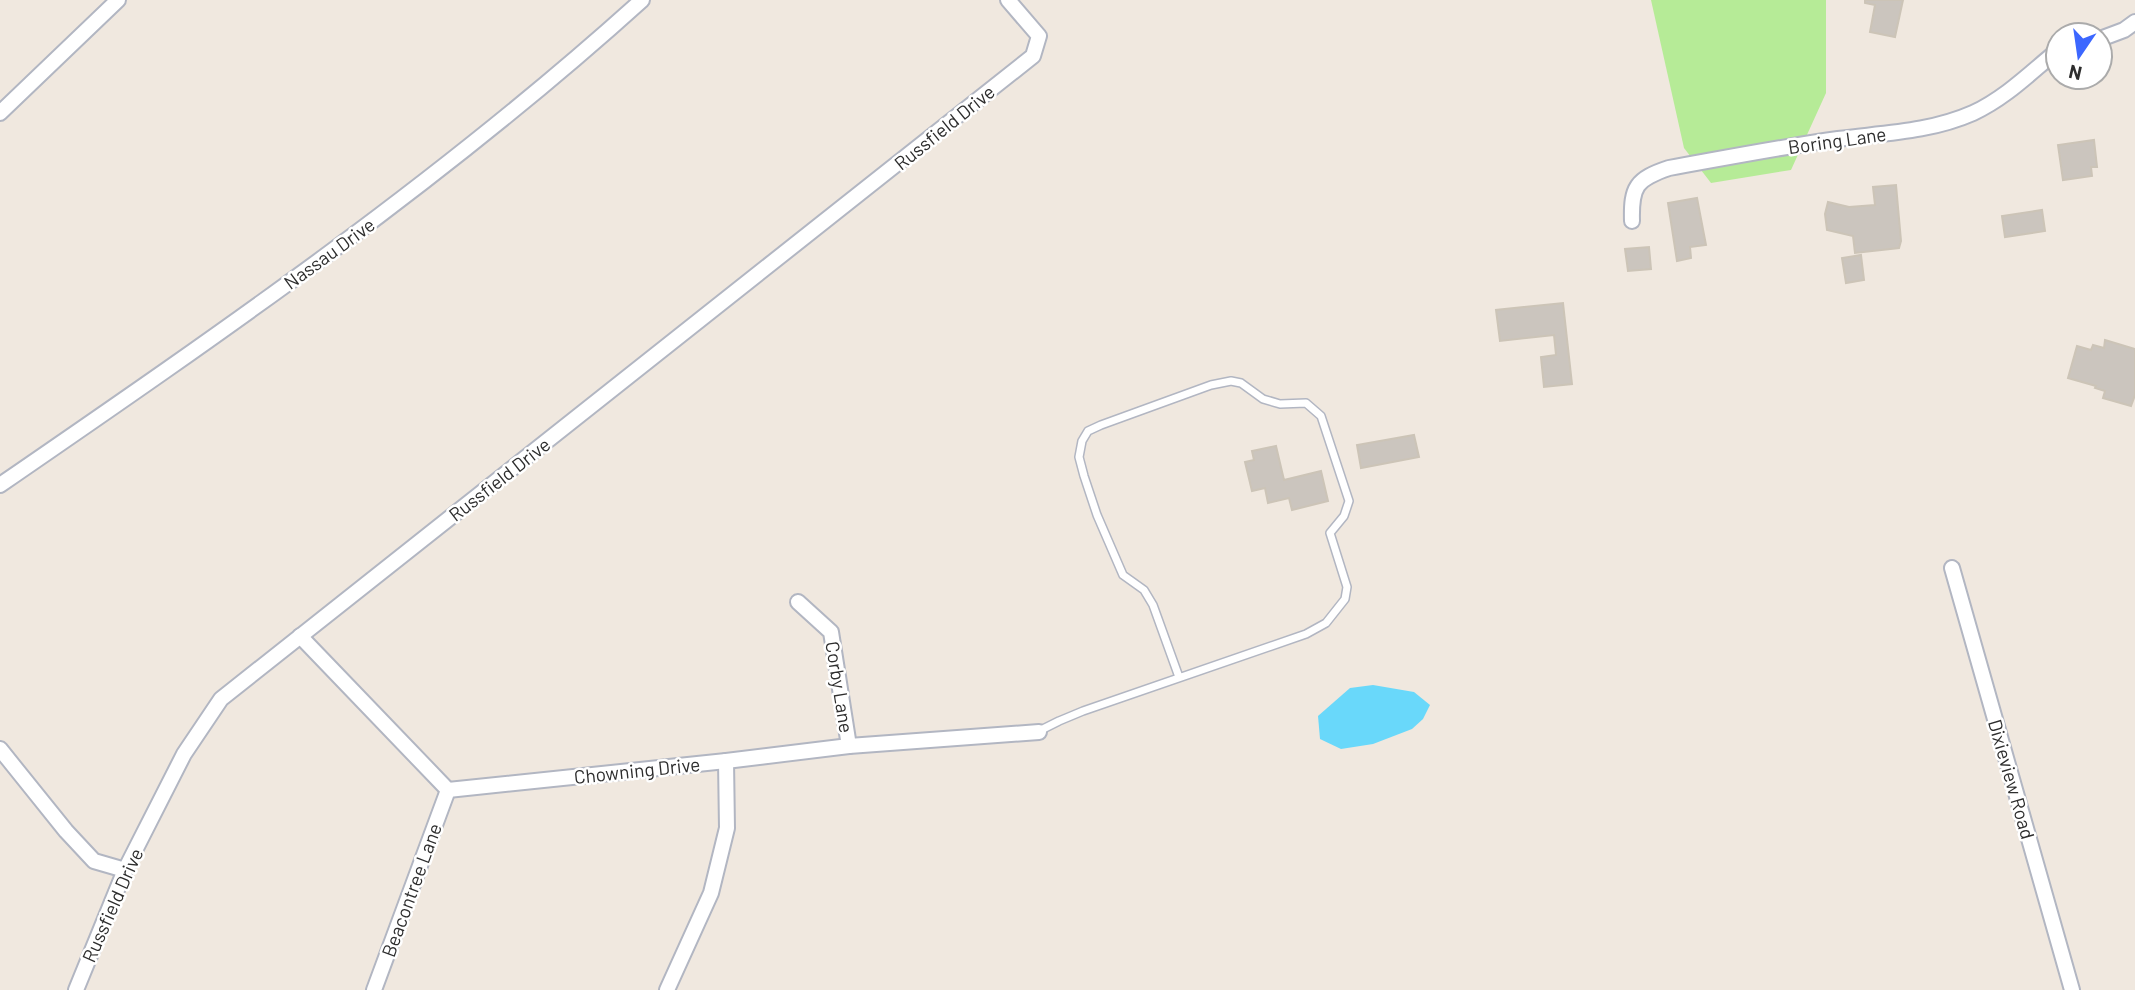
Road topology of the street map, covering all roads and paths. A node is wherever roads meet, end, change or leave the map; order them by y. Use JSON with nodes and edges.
{"nodes":[{"id":1,"x":118,"y":0,"type":"edge"},
{"id":2,"x":642,"y":0,"type":"edge"},
{"id":3,"x":1008,"y":0,"type":"edge"},
{"id":4,"x":2135,"y":22,"type":"edge"},
{"id":5,"x":2114,"y":34,"type":"edge"},
{"id":6,"x":2044,"y":62,"type":"edge"},
{"id":7,"x":0,"y":113,"type":"edge"},
{"id":8,"x":1632,"y":220,"type":"dead end"},
{"id":9,"x":0,"y":485,"type":"edge"},
{"id":10,"x":1952,"y":568,"type":"dead end"},
{"id":11,"x":798,"y":602,"type":"dead end"},
{"id":12,"x":300,"y":636,"type":"junction"},
{"id":13,"x":1179,"y":677,"type":"junction"},
{"id":14,"x":1039,"y":732,"type":"joint"},
{"id":15,"x":849,"y":746,"type":"junction"},
{"id":16,"x":0,"y":749,"type":"edge"},
{"id":17,"x":726,"y":761,"type":"junction"},
{"id":18,"x":448,"y":790,"type":"junction"},
{"id":19,"x":125,"y":870,"type":"junction"},
{"id":20,"x":75,"y":990,"type":"edge"},
{"id":21,"x":374,"y":990,"type":"edge"},
{"id":22,"x":667,"y":990,"type":"edge"},
{"id":23,"x":2073,"y":990,"type":"edge"}],
"edges":[{"from":1,"to":7,"type":"street"},
{"from":2,"to":9,"type":"street","name":"Nassau Drive"},
{"from":3,"to":12,"type":"street","name":"Russfield Drive"},
{"from":4,"to":5,"type":"street"},
{"from":6,"to":8,"type":"street","name":"Boring Lane"},
{"from":10,"to":23,"type":"street","name":"Dixieview Road"},
{"from":11,"to":15,"type":"street","name":"Corby Lane"},
{"from":12,"to":18,"type":"street"},
{"from":12,"to":19,"type":"street","name":"Russfield Drive"},
{"from":13,"to":13,"type":"lane"},
{"from":13,"to":14,"type":"lane"},
{"from":14,"to":15,"type":"street","name":"Chowning Drive"},
{"from":15,"to":17,"type":"street","name":"Chowning Drive"},
{"from":16,"to":19,"type":"street"},
{"from":17,"to":18,"type":"street","name":"Chowning Drive"},
{"from":17,"to":22,"type":"street"},
{"from":18,"to":21,"type":"street","name":"Beacontree Lane"},
{"from":19,"to":20,"type":"street","name":"Russfield Drive"}]}
